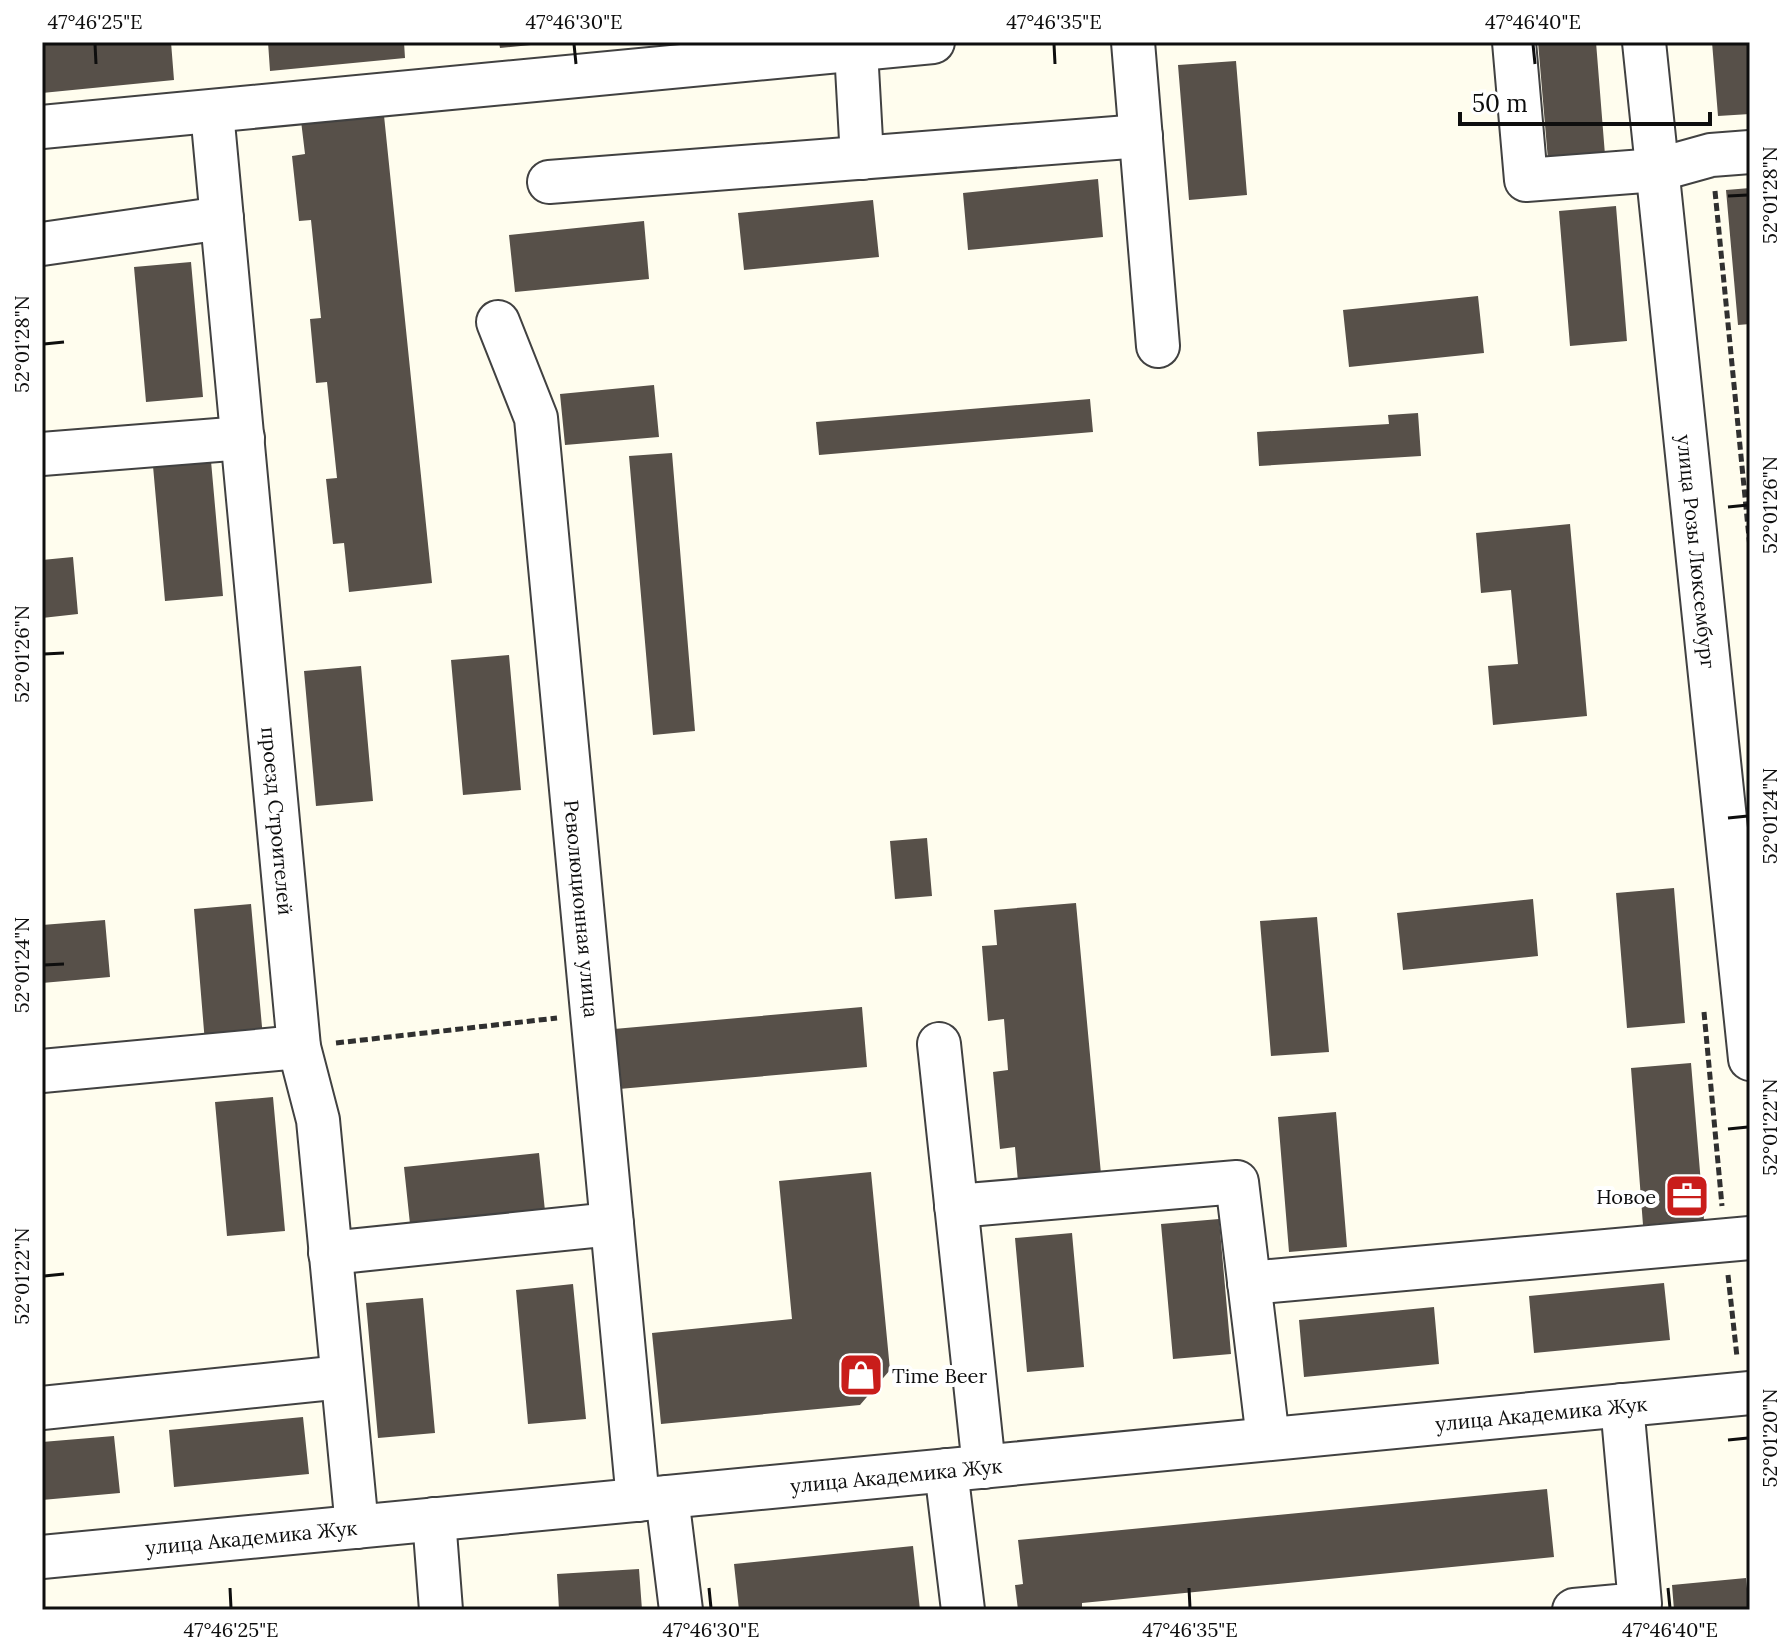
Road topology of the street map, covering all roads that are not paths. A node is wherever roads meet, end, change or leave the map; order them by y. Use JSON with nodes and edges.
{"nodes":[{"id":1,"x":933,"y":42,"type":"edge"},
{"id":2,"x":1133,"y":42,"type":"edge"},
{"id":3,"x":1514,"y":42,"type":"edge"},
{"id":4,"x":1644,"y":42,"type":"edge"},
{"id":5,"x":856,"y":50,"type":"junction"},
{"id":6,"x":212,"y":112,"type":"junction"},
{"id":7,"x":42,"y":127,"type":"edge"},
{"id":8,"x":1141,"y":136,"type":"junction"},
{"id":9,"x":1731,"y":154,"type":"edge"},
{"id":10,"x":862,"y":158,"type":"junction"},
{"id":11,"x":1657,"y":170,"type":"junction"},
{"id":12,"x":549,"y":182,"type":"dead end"},
{"id":13,"x":222,"y":218,"type":"junction"},
{"id":14,"x":42,"y":244,"type":"edge"},
{"id":15,"x":498,"y":322,"type":"dead end"},
{"id":16,"x":1158,"y":346,"type":"dead end"},
{"id":17,"x":243,"y":438,"type":"junction"},
{"id":18,"x":42,"y":454,"type":"edge"},
{"id":19,"x":939,"y":1044,"type":"dead end"},
{"id":20,"x":299,"y":1047,"type":"junction"},
{"id":21,"x":1750,"y":1058,"type":"edge"},
{"id":22,"x":42,"y":1071,"type":"edge"},
{"id":23,"x":956,"y":1206,"type":"junction"},
{"id":24,"x":612,"y":1224,"type":"junction"},
{"id":25,"x":1750,"y":1238,"type":"edge"},
{"id":26,"x":330,"y":1253,"type":"junction"},
{"id":27,"x":1249,"y":1283,"type":"junction"},
{"id":28,"x":342,"y":1377,"type":"junction"},
{"id":29,"x":1750,"y":1393,"type":"edge"},
{"id":30,"x":1622,"y":1405,"type":"junction"},
{"id":31,"x":42,"y":1408,"type":"edge"},
{"id":32,"x":1268,"y":1439,"type":"junction"},
{"id":33,"x":965,"y":1468,"type":"junction"},
{"id":34,"x":653,"y":1499,"type":"junction"},
{"id":35,"x":434,"y":1519,"type":"junction"},
{"id":36,"x":357,"y":1527,"type":"junction"},
{"id":37,"x":42,"y":1557,"type":"edge"},
{"id":38,"x":1640,"y":1607,"type":"edge"},
{"id":39,"x":441,"y":1610,"type":"edge"},
{"id":40,"x":681,"y":1610,"type":"edge"},
{"id":41,"x":963,"y":1610,"type":"edge"},
{"id":42,"x":1574,"y":1610,"type":"edge"}],
"edges":[{"from":1,"to":5,"type":"street"},
{"from":2,"to":8,"type":"street"},
{"from":3,"to":11,"type":"street"},
{"from":4,"to":11,"type":"street","name":"улица Розы Люксембург"},
{"from":5,"to":6,"type":"street"},
{"from":5,"to":10,"type":"street"},
{"from":6,"to":7,"type":"street"},
{"from":6,"to":13,"type":"street","name":"проезд Строителей"},
{"from":8,"to":10,"type":"street"},
{"from":8,"to":16,"type":"street"},
{"from":9,"to":11,"type":"street"},
{"from":10,"to":12,"type":"street"},
{"from":11,"to":21,"type":"street","name":"улица Розы Люксембург"},
{"from":13,"to":14,"type":"street"},
{"from":13,"to":17,"type":"street","name":"проезд Строителей"},
{"from":15,"to":24,"type":"street","name":"Революционная улица"},
{"from":17,"to":18,"type":"street"},
{"from":17,"to":20,"type":"street","name":"проезд Строителей"},
{"from":19,"to":23,"type":"street"},
{"from":20,"to":22,"type":"street"},
{"from":20,"to":26,"type":"street","name":"проезд Строителей"},
{"from":23,"to":27,"type":"street"},
{"from":23,"to":33,"type":"street"},
{"from":24,"to":26,"type":"street"},
{"from":24,"to":34,"type":"street","name":"Революционная улица"},
{"from":25,"to":27,"type":"street"},
{"from":26,"to":28,"type":"street","name":"проезд Строителей"},
{"from":27,"to":32,"type":"street"},
{"from":28,"to":31,"type":"street"},
{"from":28,"to":36,"type":"street","name":"проезд Строителей"},
{"from":29,"to":30,"type":"street","name":"улица Академика Жук"},
{"from":30,"to":32,"type":"street","name":"улица Академика Жук"},
{"from":30,"to":38,"type":"street"},
{"from":32,"to":33,"type":"street","name":"улица Академика Жук"},
{"from":33,"to":34,"type":"street","name":"улица Академика Жук"},
{"from":33,"to":41,"type":"street"},
{"from":34,"to":35,"type":"street","name":"улица Академика Жук"},
{"from":34,"to":40,"type":"street","name":"Революционная улица"},
{"from":35,"to":36,"type":"street","name":"улица Академика Жук"},
{"from":35,"to":39,"type":"street"},
{"from":36,"to":37,"type":"street","name":"улица Академика Жук"},
{"from":38,"to":42,"type":"street"}]}
